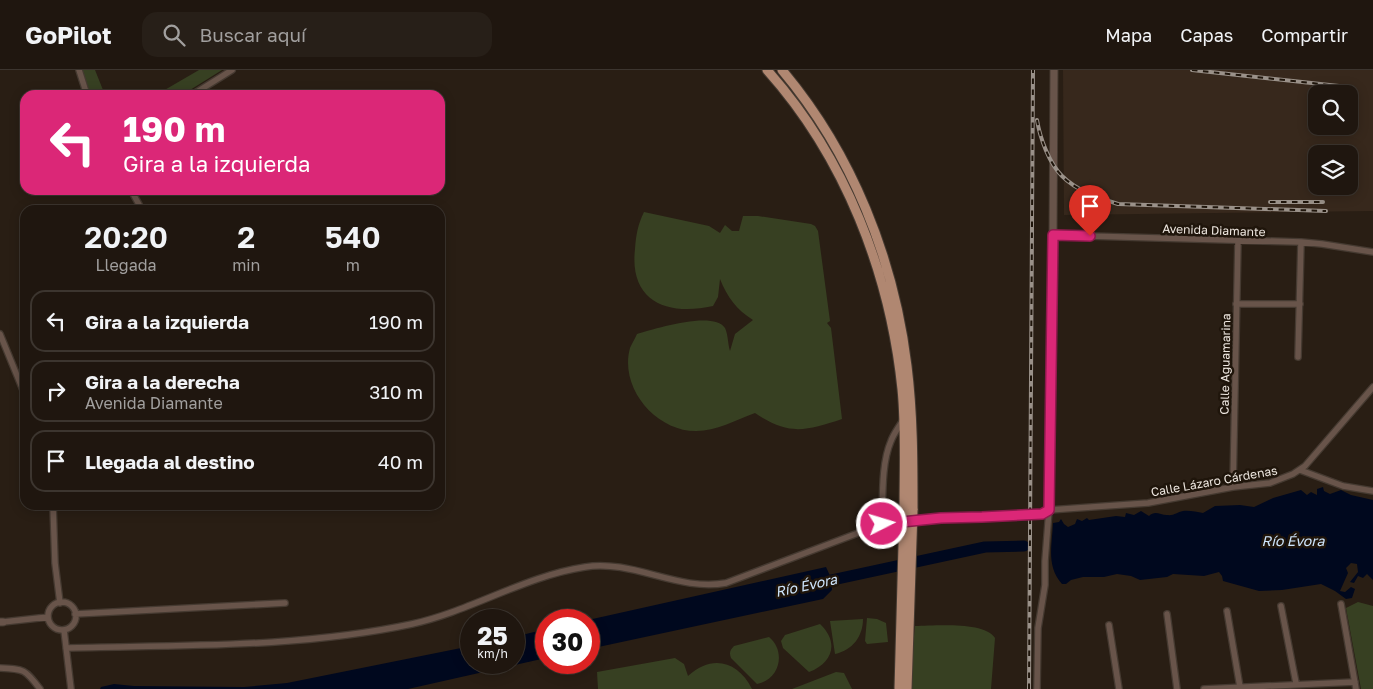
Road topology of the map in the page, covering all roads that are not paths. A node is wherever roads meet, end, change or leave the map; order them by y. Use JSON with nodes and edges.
{"nodes":[{"id":1,"x":79,"y":70,"type":"edge"},
{"id":2,"x":232,"y":70,"type":"edge"},
{"id":3,"x":767,"y":70,"type":"edge"},
{"id":4,"x":782,"y":70,"type":"edge"},
{"id":5,"x":1054,"y":70,"type":"edge"},
{"id":6,"x":86,"y":90,"type":"edge"},
{"id":7,"x":200,"y":90,"type":"edge"},
{"id":8,"x":1053,"y":235,"type":"junction"},
{"id":9,"x":1238,"y":240,"type":"junction"},
{"id":10,"x":1301,"y":242,"type":"junction"},
{"id":11,"x":1373,"y":252,"type":"edge"},
{"id":12,"x":1236,"y":304,"type":"junction"},
{"id":13,"x":1300,"y":304,"type":"junction"},
{"id":14,"x":0,"y":334,"type":"edge"},
{"id":15,"x":1298,"y":357,"type":"dead end"},
{"id":16,"x":20,"y":383,"type":"edge"},
{"id":17,"x":1373,"y":387,"type":"edge"},
{"id":18,"x":904,"y":418,"type":"junction"},
{"id":19,"x":1300,"y":470,"type":"junction"},
{"id":20,"x":1233,"y":488,"type":"junction"},
{"id":21,"x":1373,"y":491,"type":"edge"},
{"id":22,"x":53,"y":510,"type":"edge"},
{"id":23,"x":909,"y":510,"type":"junction"},
{"id":24,"x":1049,"y":510,"type":"junction"},
{"id":25,"x":882,"y":524,"type":"junction"},
{"id":26,"x":60,"y":603,"type":"junction"},
{"id":27,"x":285,"y":603,"type":"dead end"},
{"id":28,"x":1341,"y":604,"type":"dead end"},
{"id":29,"x":1281,"y":606,"type":"dead end"},
{"id":30,"x":1227,"y":611,"type":"dead end"},
{"id":31,"x":75,"y":614,"type":"junction"},
{"id":32,"x":1167,"y":614,"type":"dead end"},
{"id":33,"x":48,"y":617,"type":"junction"},
{"id":34,"x":2,"y":622,"type":"edge"},
{"id":35,"x":1109,"y":625,"type":"dead end"},
{"id":36,"x":64,"y":630,"type":"junction"},
{"id":37,"x":66,"y":648,"type":"junction"},
{"id":38,"x":0,"y":668,"type":"edge"},
{"id":39,"x":1355,"y":682,"type":"junction"},
{"id":40,"x":1296,"y":683,"type":"junction"},
{"id":41,"x":1240,"y":687,"type":"junction"},
{"id":42,"x":40,"y":689,"type":"edge"},
{"id":43,"x":71,"y":689,"type":"edge"},
{"id":44,"x":899,"y":689,"type":"edge"},
{"id":45,"x":907,"y":689,"type":"edge"},
{"id":46,"x":1037,"y":689,"type":"edge"},
{"id":47,"x":1119,"y":689,"type":"edge"},
{"id":48,"x":1177,"y":689,"type":"edge"},
{"id":49,"x":1204,"y":689,"type":"edge"},
{"id":50,"x":1356,"y":689,"type":"edge"}],
"edges":[{"from":1,"to":6,"type":"street"},
{"from":2,"to":7,"type":"street"},
{"from":3,"to":18,"type":"main road"},
{"from":4,"to":23,"type":"main road"},
{"from":5,"to":8,"type":"street"},
{"from":8,"to":9,"type":"street","name":"Avenida Diamante"},
{"from":8,"to":24,"type":"street"},
{"from":9,"to":10,"type":"street","name":"Avenida Diamante"},
{"from":9,"to":12,"type":"street","name":"Calle Aguamarina"},
{"from":10,"to":11,"type":"street","name":"Avenida Diamante"},
{"from":10,"to":13,"type":"street"},
{"from":12,"to":13,"type":"street"},
{"from":12,"to":20,"type":"street","name":"Calle Aguamarina"},
{"from":13,"to":15,"type":"street"},
{"from":14,"to":16,"type":"street"},
{"from":17,"to":19,"type":"street","name":"Calle Lázaro Cárdenas"},
{"from":18,"to":23,"type":"main road"},
{"from":18,"to":25,"type":"street"},
{"from":19,"to":20,"type":"street","name":"Calle Lázaro Cárdenas"},
{"from":19,"to":21,"type":"street"},
{"from":20,"to":24,"type":"street","name":"Calle Lázaro Cárdenas"},
{"from":22,"to":26,"type":"street"},
{"from":23,"to":44,"type":"main road","bridge":true},
{"from":23,"to":45,"type":"main road","bridge":true},
{"from":24,"to":25,"type":"street","name":"Calle Lázaro Cárdenas"},
{"from":24,"to":46,"type":"street"},
{"from":25,"to":37,"type":"street","name":"Calle Lázaro Cárdenas"},
{"from":26,"to":31,"type":"street"},
{"from":26,"to":33,"type":"street"},
{"from":27,"to":31,"type":"street"},
{"from":28,"to":39,"type":"street"},
{"from":29,"to":40,"type":"street"},
{"from":30,"to":41,"type":"street"},
{"from":31,"to":36,"type":"street"},
{"from":32,"to":48,"type":"street"},
{"from":33,"to":34,"type":"street"},
{"from":33,"to":36,"type":"street"},
{"from":35,"to":47,"type":"street"},
{"from":36,"to":37,"type":"street"},
{"from":37,"to":43,"type":"street"},
{"from":38,"to":42,"type":"street"},
{"from":39,"to":40,"type":"street"},
{"from":39,"to":50,"type":"street"},
{"from":40,"to":41,"type":"street"},
{"from":41,"to":49,"type":"street"}]}
